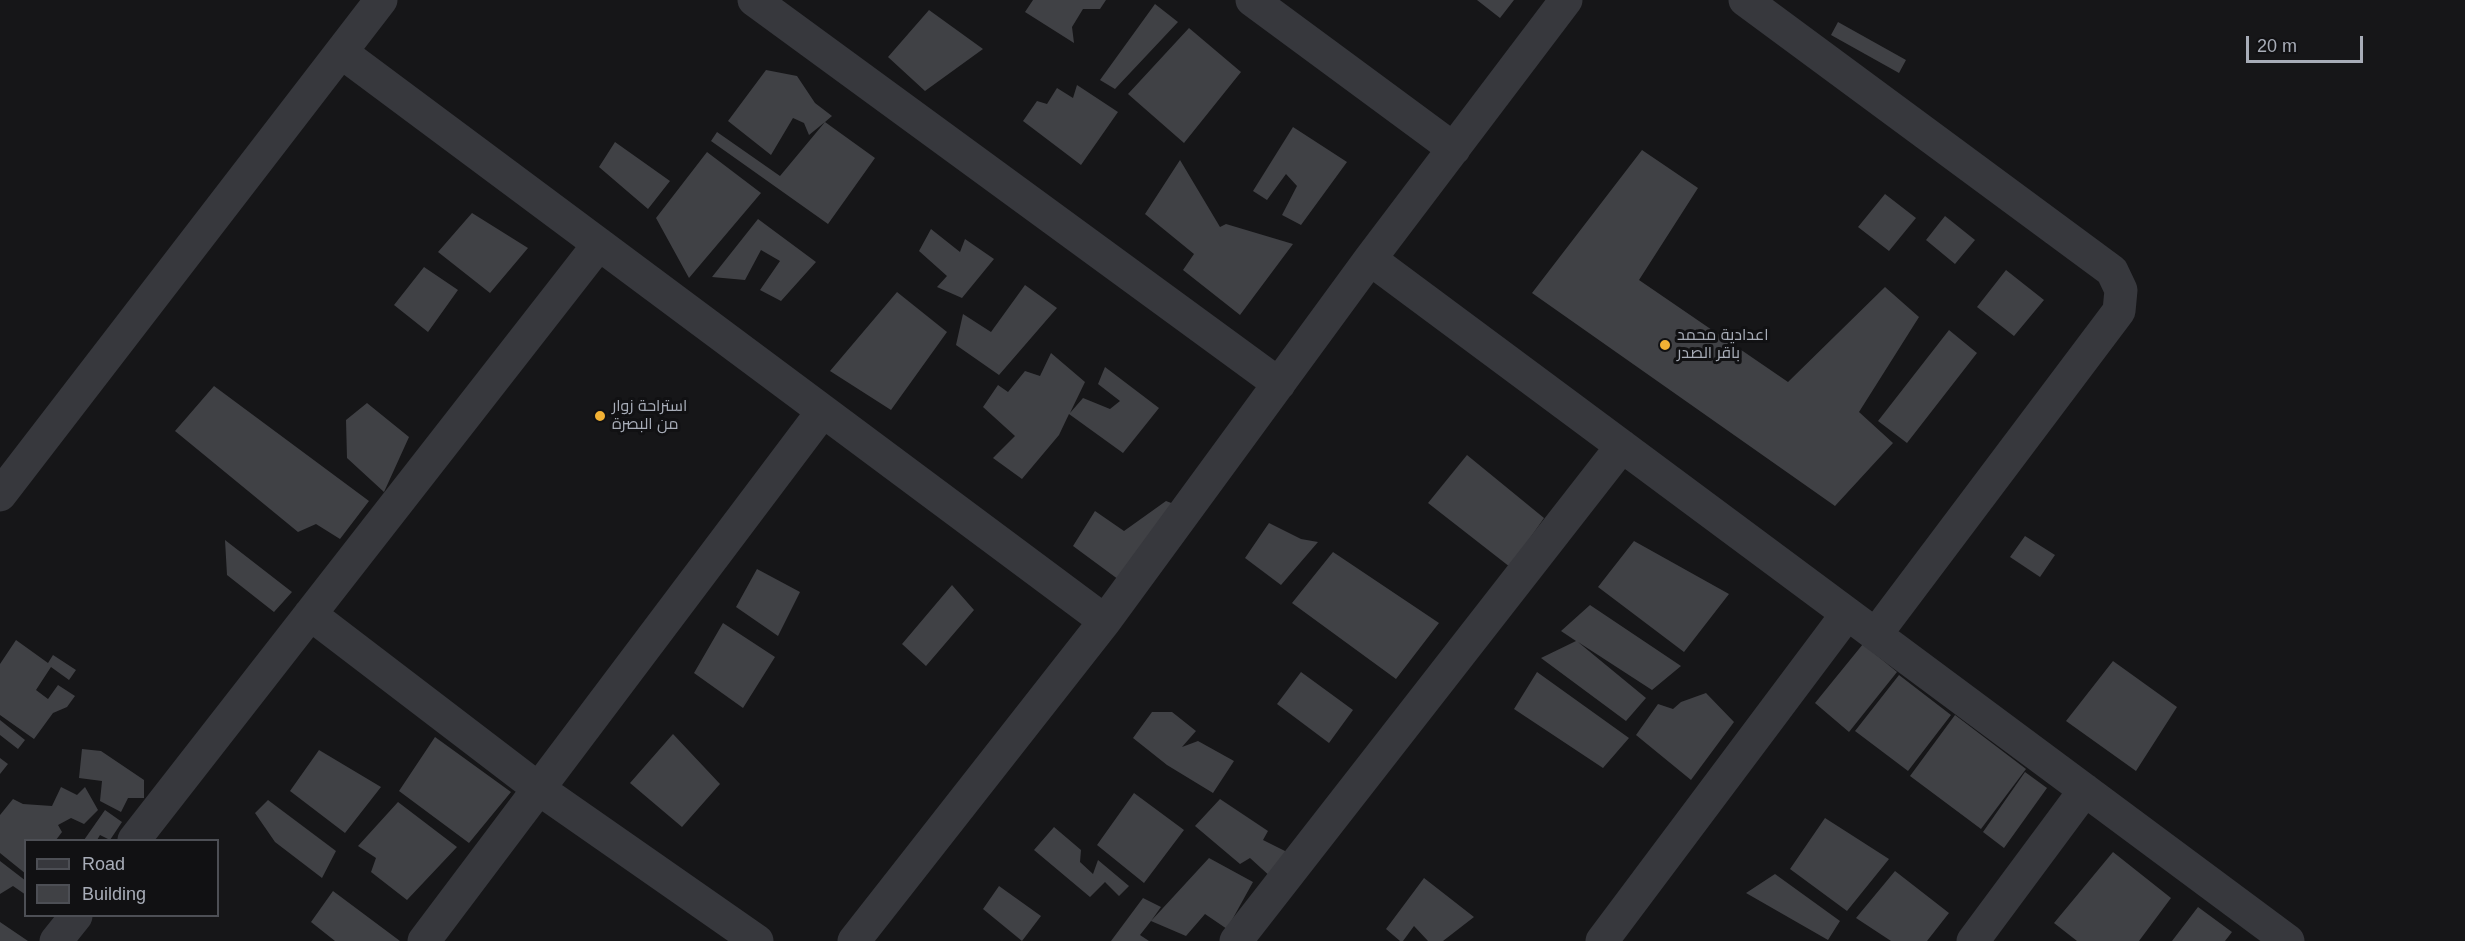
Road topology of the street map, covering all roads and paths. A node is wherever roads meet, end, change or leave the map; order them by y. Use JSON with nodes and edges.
{"nodes":[{"id":1,"x":381,"y":0,"type":"edge"},
{"id":2,"x":754,"y":0,"type":"edge"},
{"id":3,"x":1252,"y":0,"type":"edge"},
{"id":4,"x":1566,"y":0,"type":"edge"},
{"id":5,"x":1753,"y":2,"type":"edge"},
{"id":6,"x":341,"y":52,"type":"junction"},
{"id":7,"x":1454,"y":149,"type":"junction"},
{"id":8,"x":599,"y":244,"type":"junction"},
{"id":9,"x":1370,"y":258,"type":"junction"},
{"id":10,"x":1279,"y":384,"type":"junction"},
{"id":11,"x":823,"y":411,"type":"junction"},
{"id":12,"x":1622,"y":446,"type":"junction"},
{"id":13,"x":0,"y":495,"type":"edge"},
{"id":14,"x":310,"y":614,"type":"junction"},
{"id":15,"x":1847,"y":614,"type":"junction"},
{"id":16,"x":1105,"y":621,"type":"junction"},
{"id":17,"x":1876,"y":634,"type":"junction"},
{"id":18,"x":539,"y":789,"type":"junction"},
{"id":19,"x":2085,"y":790,"type":"junction"},
{"id":20,"x":135,"y":839,"type":"edge"},
{"id":21,"x":74,"y":917,"type":"edge"},
{"id":22,"x":56,"y":941,"type":"edge"},
{"id":23,"x":424,"y":941,"type":"edge"},
{"id":24,"x":757,"y":941,"type":"edge"},
{"id":25,"x":854,"y":941,"type":"edge"},
{"id":26,"x":1236,"y":941,"type":"edge"},
{"id":27,"x":1602,"y":941,"type":"edge"},
{"id":28,"x":1973,"y":941,"type":"edge"},
{"id":29,"x":2288,"y":941,"type":"edge"}],
"edges":[{"from":1,"to":6,"type":"street"},
{"from":2,"to":10,"type":"street"},
{"from":3,"to":7,"type":"street"},
{"from":4,"to":7,"type":"street"},
{"from":5,"to":17,"type":"street"},
{"from":6,"to":8,"type":"street"},
{"from":6,"to":13,"type":"street"},
{"from":7,"to":9,"type":"street"},
{"from":8,"to":11,"type":"street"},
{"from":8,"to":14,"type":"street"},
{"from":9,"to":10,"type":"street"},
{"from":9,"to":12,"type":"street"},
{"from":10,"to":16,"type":"street"},
{"from":11,"to":16,"type":"street"},
{"from":11,"to":18,"type":"street"},
{"from":12,"to":15,"type":"street"},
{"from":12,"to":26,"type":"street"},
{"from":14,"to":18,"type":"street"},
{"from":14,"to":20,"type":"street"},
{"from":15,"to":17,"type":"street"},
{"from":15,"to":27,"type":"street"},
{"from":16,"to":25,"type":"street"},
{"from":17,"to":19,"type":"street"},
{"from":18,"to":23,"type":"street"},
{"from":18,"to":24,"type":"street"},
{"from":19,"to":28,"type":"street"},
{"from":19,"to":29,"type":"street"},
{"from":21,"to":22,"type":"street"}]}
